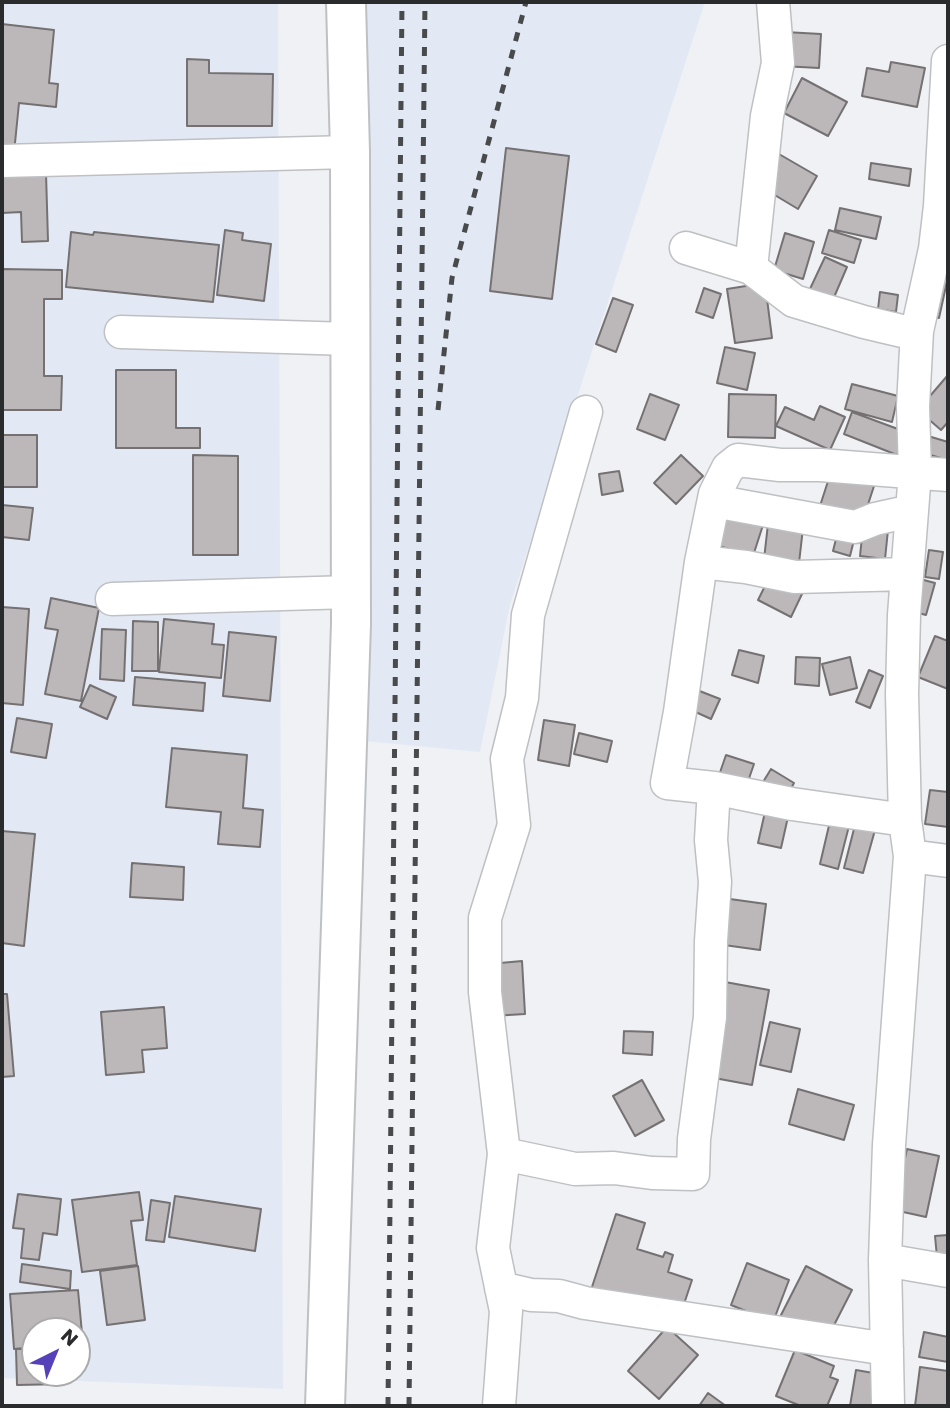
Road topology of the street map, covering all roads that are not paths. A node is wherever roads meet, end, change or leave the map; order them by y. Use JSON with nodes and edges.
{"nodes":[{"id":1,"x":346,"y":2,"type":"edge"},
{"id":2,"x":773,"y":2,"type":"edge"},
{"id":3,"x":948,"y":61,"type":"edge"},
{"id":4,"x":350,"y":152,"type":"junction"},
{"id":5,"x":2,"y":161,"type":"edge"},
{"id":6,"x":686,"y":248,"type":"dead end"},
{"id":7,"x":942,"y":252,"type":"edge"},
{"id":8,"x":751,"y":268,"type":"junction"},
{"id":9,"x":917,"y":331,"type":"junction"},
{"id":10,"x":121,"y":332,"type":"dead end"},
{"id":11,"x":350,"y":339,"type":"junction"},
{"id":12,"x":586,"y":412,"type":"dead end"},
{"id":13,"x":915,"y":472,"type":"junction"},
{"id":14,"x":948,"y":475,"type":"edge"},
{"id":15,"x":714,"y":501,"type":"junction"},
{"id":16,"x":911,"y":511,"type":"junction"},
{"id":17,"x":701,"y":562,"type":"junction"},
{"id":18,"x":907,"y":574,"type":"junction"},
{"id":19,"x":351,"y":592,"type":"junction"},
{"id":20,"x":112,"y":599,"type":"dead end"},
{"id":21,"x":714,"y":788,"type":"junction"},
{"id":22,"x":905,"y":820,"type":"junction"},
{"id":23,"x":910,"y":856,"type":"junction"},
{"id":24,"x":948,"y":861,"type":"edge"},
{"id":25,"x":504,"y":1154,"type":"junction"},
{"id":26,"x":885,"y":1260,"type":"junction"},
{"id":27,"x":948,"y":1271,"type":"edge"},
{"id":28,"x":501,"y":1288,"type":"junction"},
{"id":29,"x":887,"y":1349,"type":"junction"},
{"id":30,"x":325,"y":1406,"type":"edge"},
{"id":31,"x":499,"y":1406,"type":"edge"},
{"id":32,"x":888,"y":1406,"type":"edge"}],
"edges":[{"from":1,"to":4,"type":"main road"},
{"from":2,"to":8,"type":"street"},
{"from":3,"to":7,"type":"street"},
{"from":4,"to":5,"type":"street"},
{"from":4,"to":11,"type":"main road"},
{"from":6,"to":8,"type":"street"},
{"from":7,"to":9,"type":"street"},
{"from":8,"to":9,"type":"street"},
{"from":9,"to":13,"type":"street"},
{"from":10,"to":11,"type":"street"},
{"from":11,"to":19,"type":"main road"},
{"from":12,"to":25,"type":"street"},
{"from":13,"to":14,"type":"street"},
{"from":13,"to":15,"type":"street"},
{"from":13,"to":16,"type":"street"},
{"from":15,"to":16,"type":"street"},
{"from":15,"to":17,"type":"street"},
{"from":16,"to":18,"type":"street"},
{"from":17,"to":18,"type":"street"},
{"from":17,"to":21,"type":"street"},
{"from":18,"to":22,"type":"street"},
{"from":19,"to":20,"type":"street"},
{"from":19,"to":30,"type":"main road"},
{"from":21,"to":22,"type":"street"},
{"from":21,"to":25,"type":"street"},
{"from":22,"to":23,"type":"street"},
{"from":23,"to":24,"type":"street"},
{"from":23,"to":26,"type":"street"},
{"from":25,"to":28,"type":"street"},
{"from":26,"to":27,"type":"street"},
{"from":26,"to":29,"type":"street"},
{"from":28,"to":29,"type":"street"},
{"from":28,"to":31,"type":"street"},
{"from":29,"to":32,"type":"street"}]}
